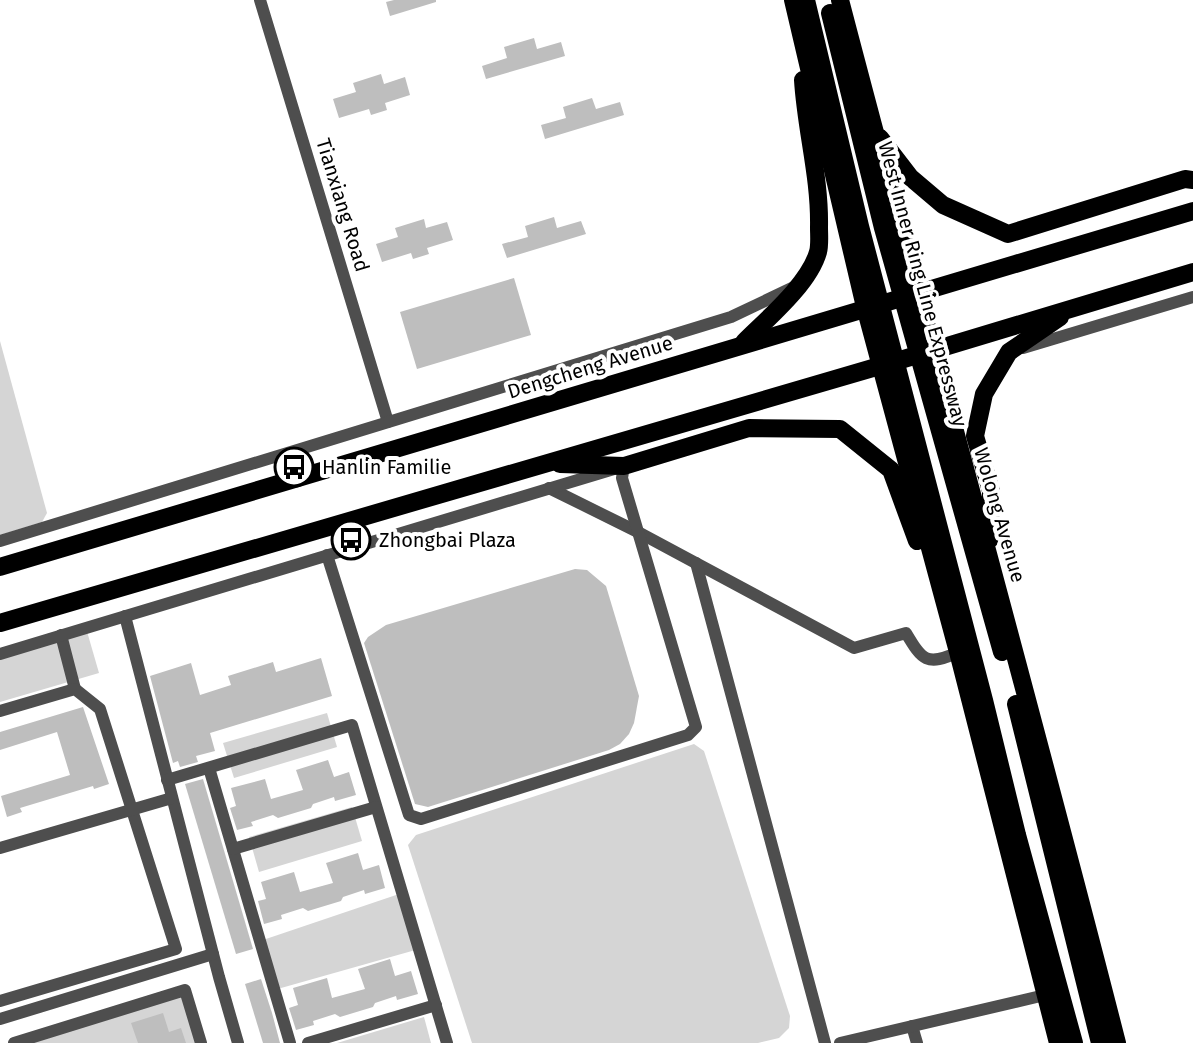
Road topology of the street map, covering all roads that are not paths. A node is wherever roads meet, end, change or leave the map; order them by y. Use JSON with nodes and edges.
{"nodes":[{"id":1,"x":260,"y":0,"type":"edge"},
{"id":2,"x":791,"y":0,"type":"edge"},
{"id":3,"x":806,"y":0,"type":"edge"},
{"id":4,"x":837,"y":2,"type":"edge"},
{"id":5,"x":799,"y":25,"type":"junction"},
{"id":6,"x":874,"y":131,"type":"junction"},
{"id":7,"x":1190,"y":178,"type":"edge"},
{"id":8,"x":1193,"y":211,"type":"edge"},
{"id":9,"x":1193,"y":272,"type":"edge"},
{"id":10,"x":797,"y":286,"type":"junction"},
{"id":11,"x":916,"y":292,"type":"junction"},
{"id":12,"x":1193,"y":297,"type":"edge"},
{"id":13,"x":865,"y":307,"type":"junction"},
{"id":14,"x":1074,"y":307,"type":"junction"},
{"id":15,"x":742,"y":344,"type":"junction"},
{"id":16,"x":931,"y":351,"type":"junction"},
{"id":17,"x":1009,"y":352,"type":"junction"},
{"id":18,"x":881,"y":365,"type":"junction"},
{"id":19,"x":388,"y":422,"type":"junction"},
{"id":20,"x":543,"y":464,"type":"junction"},
{"id":21,"x":624,"y":466,"type":"junction"},
{"id":22,"x":549,"y":488,"type":"junction"},
{"id":23,"x":638,"y":532,"type":"junction"},
{"id":24,"x":0,"y":541,"type":"edge"},
{"id":25,"x":327,"y":555,"type":"junction"},
{"id":26,"x":990,"y":562,"type":"junction"},
{"id":27,"x":696,"y":563,"type":"junction"},
{"id":28,"x":0,"y":567,"type":"edge"},
{"id":29,"x":125,"y":616,"type":"junction"},
{"id":30,"x":0,"y":623,"type":"edge"},
{"id":31,"x":61,"y":635,"type":"junction"},
{"id":32,"x":1012,"y":641,"type":"junction"},
{"id":33,"x":958,"y":652,"type":"junction"},
{"id":34,"x":0,"y":654,"type":"edge"},
{"id":35,"x":75,"y":689,"type":"junction"},
{"id":36,"x":973,"y":709,"type":"junction"},
{"id":37,"x":0,"y":711,"type":"edge"},
{"id":38,"x":209,"y":768,"type":"junction"},
{"id":39,"x":167,"y":780,"type":"junction"},
{"id":40,"x":172,"y":798,"type":"junction"},
{"id":41,"x":376,"y":807,"type":"junction"},
{"id":42,"x":132,"y":809,"type":"junction"},
{"id":43,"x":0,"y":848,"type":"edge"},
{"id":44,"x":233,"y":849,"type":"junction"},
{"id":45,"x":213,"y":954,"type":"junction"},
{"id":46,"x":1045,"y":995,"type":"junction"},
{"id":47,"x":0,"y":1001,"type":"edge"},
{"id":48,"x":436,"y":1005,"type":"junction"},
{"id":49,"x":0,"y":1019,"type":"edge"},
{"id":50,"x":912,"y":1026,"type":"junction"},
{"id":51,"x":14,"y":1043,"type":"edge"},
{"id":52,"x":201,"y":1043,"type":"edge"},
{"id":53,"x":238,"y":1043,"type":"edge"},
{"id":54,"x":290,"y":1043,"type":"edge"},
{"id":55,"x":308,"y":1043,"type":"edge"},
{"id":56,"x":447,"y":1043,"type":"edge"},
{"id":57,"x":825,"y":1043,"type":"edge"},
{"id":58,"x":840,"y":1043,"type":"edge"},
{"id":59,"x":917,"y":1043,"type":"edge"},
{"id":60,"x":1056,"y":1043,"type":"edge"},
{"id":61,"x":1074,"y":1043,"type":"edge"},
{"id":62,"x":1100,"y":1043,"type":"edge"},
{"id":63,"x":1117,"y":1043,"type":"edge"},
{"id":64,"x":1123,"y":1043,"type":"edge"}],
"edges":[{"from":1,"to":19,"type":"street","name":"Tianxiang Road"},
{"from":2,"to":5,"type":"highway"},
{"from":3,"to":61,"type":"highway"},
{"from":4,"to":6,"type":"highway","name":"Wolong Avenue"},
{"from":4,"to":62,"type":"highway","name":"West Inner Ring Line Expressway"},
{"from":5,"to":10,"type":"highway"},
{"from":5,"to":13,"type":"highway"},
{"from":6,"to":7,"type":"highway"},
{"from":6,"to":11,"type":"highway","name":"Wolong Avenue"},
{"from":8,"to":11,"type":"highway","name":"Dengcheng Avenue"},
{"from":9,"to":14,"type":"highway"},
{"from":10,"to":15,"type":"highway"},
{"from":10,"to":19,"type":"street"},
{"from":11,"to":13,"type":"highway","name":"Dengcheng Avenue"},
{"from":11,"to":16,"type":"highway","name":"Wolong Avenue"},
{"from":12,"to":17,"type":"street"},
{"from":13,"to":15,"type":"highway","name":"Dengcheng Avenue"},
{"from":13,"to":18,"type":"highway"},
{"from":14,"to":16,"type":"highway"},
{"from":14,"to":17,"type":"highway"},
{"from":15,"to":28,"type":"highway","name":"Dengcheng Avenue"},
{"from":16,"to":18,"type":"highway"},
{"from":16,"to":26,"type":"highway","name":"Wolong Avenue"},
{"from":17,"to":26,"type":"highway"},
{"from":18,"to":20,"type":"highway"},
{"from":18,"to":33,"type":"highway"},
{"from":19,"to":24,"type":"street"},
{"from":20,"to":21,"type":"highway"},
{"from":20,"to":30,"type":"highway"},
{"from":21,"to":22,"type":"street"},
{"from":21,"to":23,"type":"street"},
{"from":21,"to":33,"type":"highway"},
{"from":22,"to":23,"type":"street"},
{"from":22,"to":25,"type":"street"},
{"from":23,"to":25,"type":"street"},
{"from":23,"to":27,"type":"street"},
{"from":25,"to":29,"type":"street"},
{"from":26,"to":32,"type":"highway","name":"Wolong Avenue"},
{"from":27,"to":33,"type":"street"},
{"from":27,"to":57,"type":"street"},
{"from":29,"to":31,"type":"street"},
{"from":29,"to":39,"type":"street"},
{"from":31,"to":34,"type":"street"},
{"from":31,"to":35,"type":"street"},
{"from":32,"to":63,"type":"highway","name":"Wolong Avenue"},
{"from":32,"to":64,"type":"highway"},
{"from":33,"to":36,"type":"highway"},
{"from":35,"to":37,"type":"street"},
{"from":35,"to":42,"type":"street"},
{"from":36,"to":46,"type":"highway"},
{"from":36,"to":60,"type":"highway"},
{"from":38,"to":39,"type":"street"},
{"from":38,"to":41,"type":"street"},
{"from":38,"to":44,"type":"street"},
{"from":39,"to":40,"type":"street"},
{"from":40,"to":42,"type":"street"},
{"from":40,"to":45,"type":"street"},
{"from":41,"to":44,"type":"street"},
{"from":41,"to":48,"type":"street"},
{"from":42,"to":43,"type":"street"},
{"from":42,"to":47,"type":"street"},
{"from":44,"to":54,"type":"street"},
{"from":45,"to":49,"type":"street"},
{"from":45,"to":53,"type":"street"},
{"from":46,"to":50,"type":"street"},
{"from":46,"to":60,"type":"highway"},
{"from":48,"to":55,"type":"street"},
{"from":48,"to":56,"type":"street"},
{"from":50,"to":58,"type":"street"},
{"from":50,"to":59,"type":"street"},
{"from":51,"to":52,"type":"street"}]}
